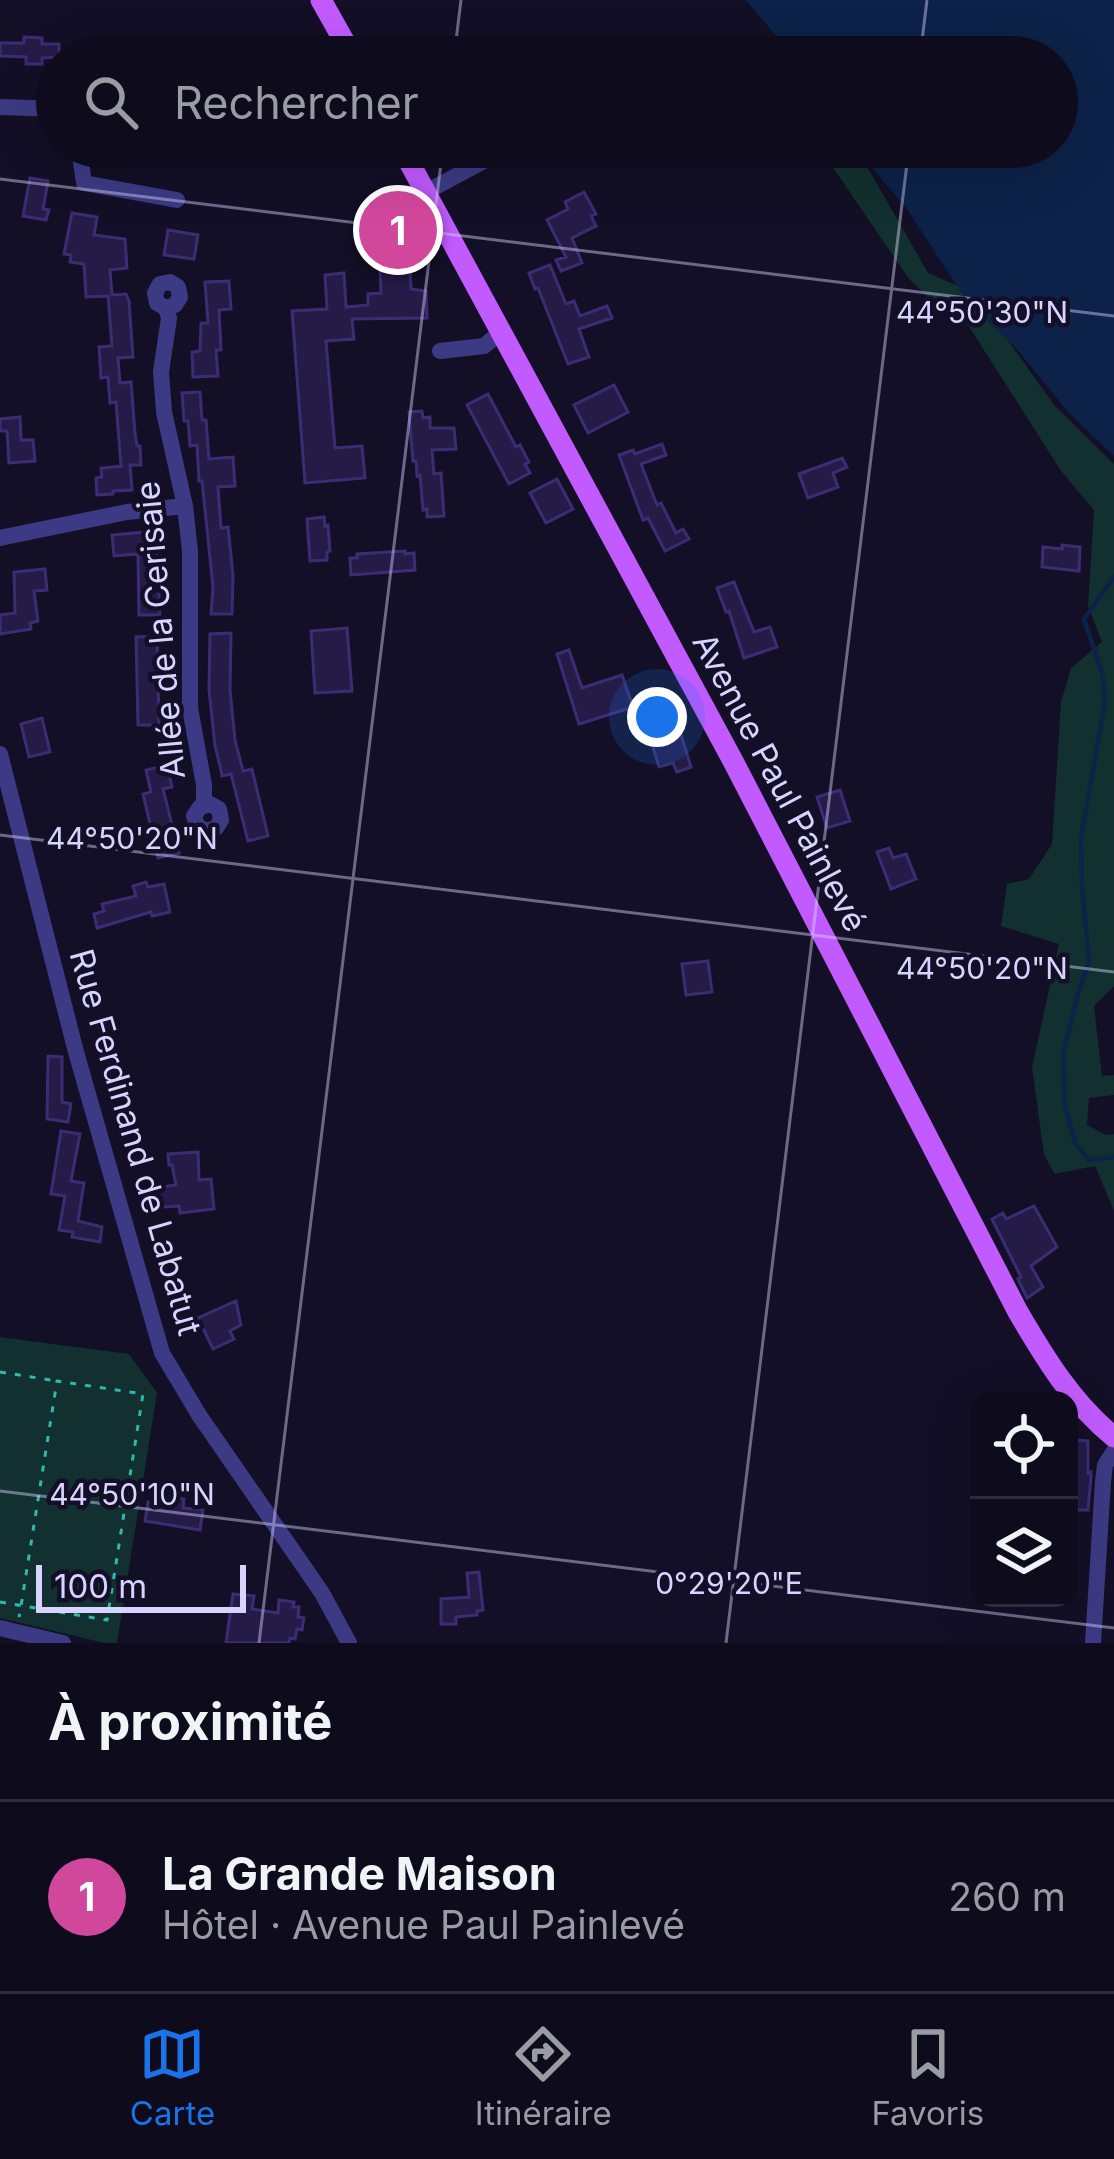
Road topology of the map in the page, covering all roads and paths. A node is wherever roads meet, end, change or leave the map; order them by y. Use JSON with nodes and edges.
{"nodes":[{"id":1,"x":321,"y":0,"type":"edge"},
{"id":2,"x":341,"y":36,"type":"edge"},
{"id":3,"x":0,"y":107,"type":"edge"},
{"id":4,"x":36,"y":109,"type":"edge"},
{"id":5,"x":82,"y":168,"type":"edge"},
{"id":6,"x":413,"y":168,"type":"edge"},
{"id":7,"x":471,"y":168,"type":"edge"},
{"id":8,"x":426,"y":192,"type":"junction"},
{"id":9,"x":177,"y":200,"type":"dead end"},
{"id":10,"x":166,"y":308,"type":"dead end"},
{"id":11,"x":501,"y":332,"type":"junction"},
{"id":12,"x":440,"y":351,"type":"dead end"},
{"id":13,"x":185,"y":506,"type":"junction"},
{"id":14,"x":0,"y":538,"type":"edge"},
{"id":15,"x":0,"y":754,"type":"edge"},
{"id":16,"x":204,"y":806,"type":"dead end"},
{"id":17,"x":0,"y":1372,"type":"edge"},
{"id":18,"x":57,"y":1381,"type":"junction"},
{"id":19,"x":1114,"y":1437,"type":"edge"},
{"id":20,"x":1114,"y":1451,"type":"edge"},
{"id":21,"x":0,"y":1603,"type":"edge"},
{"id":22,"x":21,"y":1606,"type":"junction"},
{"id":23,"x":8,"y":1630,"type":"edge"},
{"id":24,"x":62,"y":1643,"type":"edge"},
{"id":25,"x":349,"y":1643,"type":"edge"},
{"id":26,"x":1093,"y":1643,"type":"edge"}],
"edges":[{"from":1,"to":2,"type":"main road"},
{"from":3,"to":4,"type":"street"},
{"from":5,"to":9,"type":"street"},
{"from":6,"to":8,"type":"main road","name":"Avenue Paul Painlevé"},
{"from":7,"to":8,"type":"street"},
{"from":8,"to":11,"type":"main road","name":"Avenue Paul Painlevé"},
{"from":10,"to":13,"type":"street","name":"Allée de la Cerisaie"},
{"from":11,"to":12,"type":"street"},
{"from":11,"to":19,"type":"main road","name":"Avenue Paul Painlevé"},
{"from":13,"to":14,"type":"street"},
{"from":13,"to":16,"type":"street","name":"Allée de la Cerisaie"},
{"from":15,"to":25,"type":"street","name":"Rue Ferdinand de Labatut"},
{"from":17,"to":18,"type":"path"},
{"from":18,"to":22,"type":"path"},
{"from":18,"to":22,"type":"path"},
{"from":20,"to":26,"type":"street"},
{"from":21,"to":22,"type":"path"},
{"from":22,"to":23,"type":"path"},
{"from":23,"to":24,"type":"street"}]}
